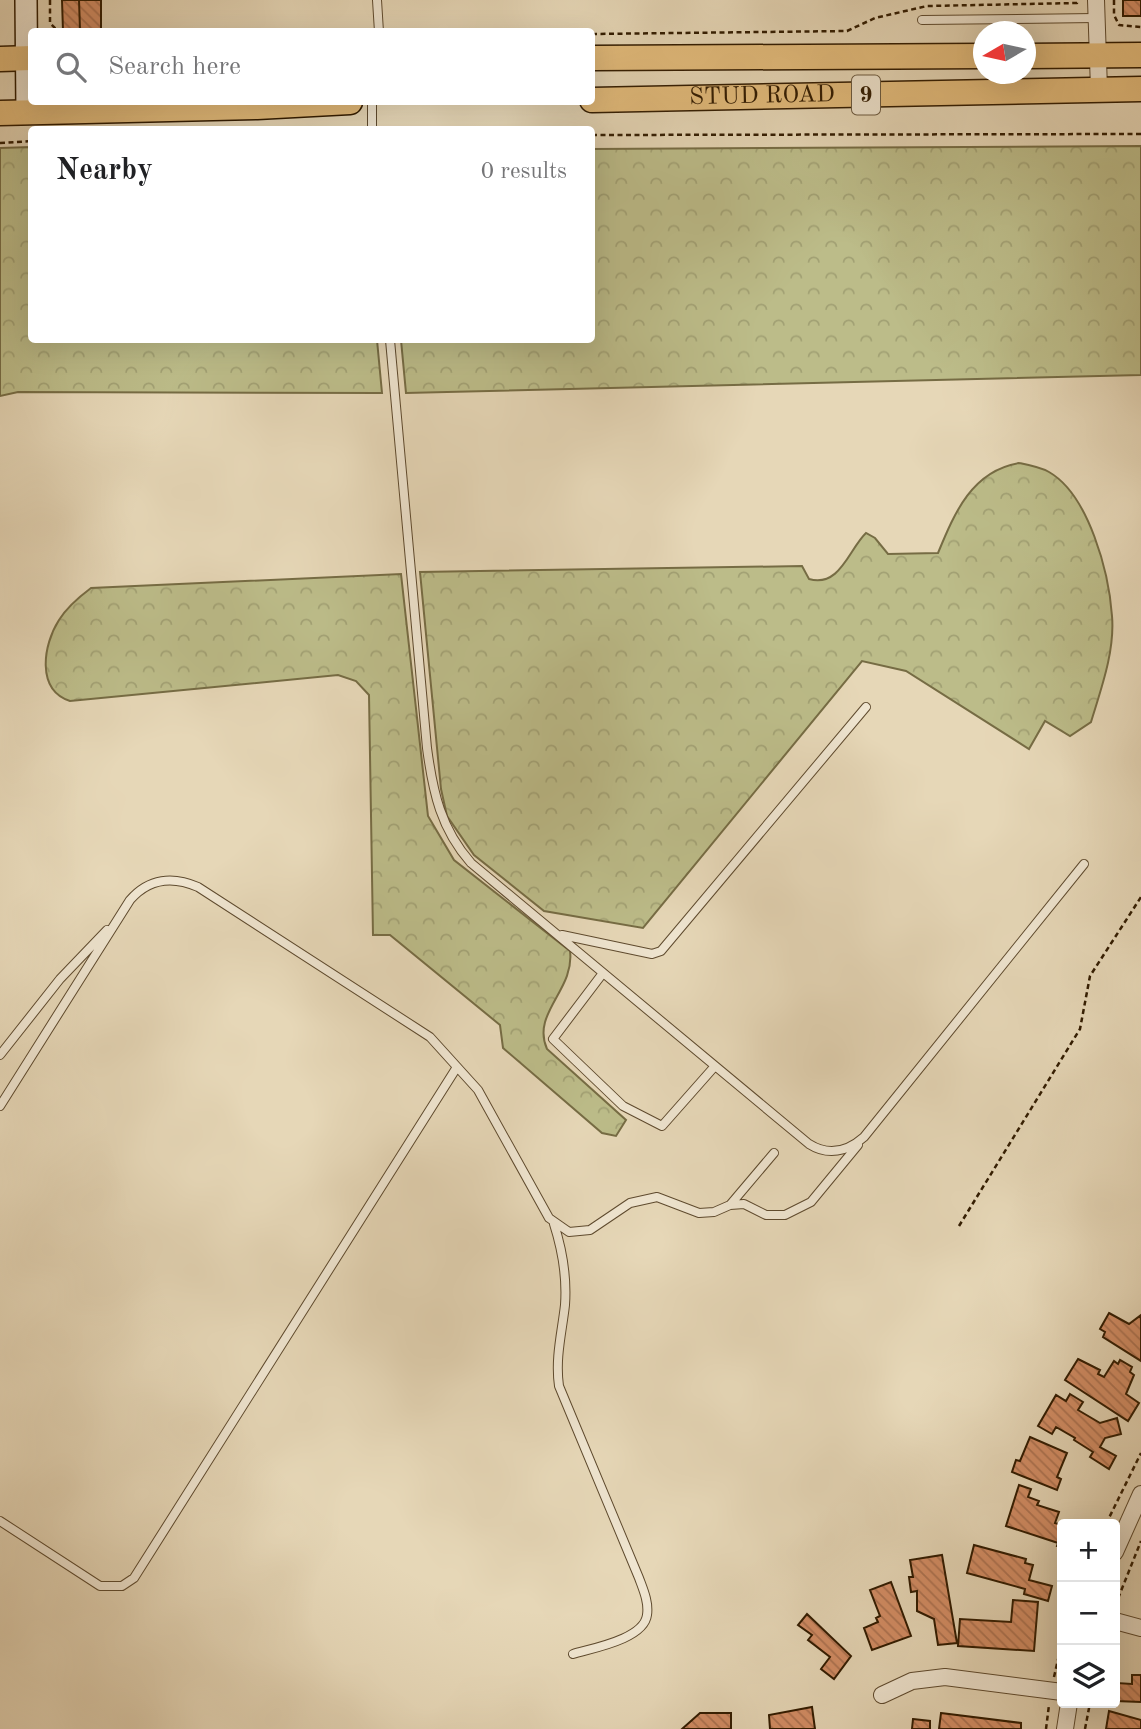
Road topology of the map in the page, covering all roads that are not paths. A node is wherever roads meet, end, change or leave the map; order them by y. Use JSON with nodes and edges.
{"nodes":[{"id":1,"x":26,"y":0,"type":"edge"},
{"id":2,"x":377,"y":0,"type":"edge"},
{"id":3,"x":1096,"y":0,"type":"edge"},
{"id":4,"x":1096,"y":18,"type":"junction"},
{"id":5,"x":922,"y":20,"type":"dead end"},
{"id":6,"x":379,"y":28,"type":"edge"},
{"id":7,"x":28,"y":39,"type":"edge"},
{"id":8,"x":1096,"y":55,"type":"junction"},
{"id":9,"x":1141,"y":55,"type":"edge"},
{"id":10,"x":973,"y":56,"type":"edge"},
{"id":11,"x":1036,"y":56,"type":"edge"},
{"id":12,"x":28,"y":58,"type":"edge"},
{"id":13,"x":595,"y":58,"type":"edge"},
{"id":14,"x":0,"y":59,"type":"edge"},
{"id":15,"x":28,"y":85,"type":"edge"},
{"id":16,"x":1098,"y":89,"type":"junction"},
{"id":17,"x":1141,"y":89,"type":"edge"},
{"id":18,"x":595,"y":100,"type":"edge"},
{"id":19,"x":294,"y":105,"type":"edge"},
{"id":20,"x":372,"y":105,"type":"edge"},
{"id":21,"x":27,"y":112,"type":"junction"},
{"id":22,"x":0,"y":113,"type":"edge"},
{"id":23,"x":373,"y":126,"type":"edge"},
{"id":24,"x":390,"y":343,"type":"edge"},
{"id":25,"x":866,"y":707,"type":"dead end"},
{"id":26,"x":1084,"y":864,"type":"dead end"},
{"id":27,"x":116,"y":923,"type":"junction"},
{"id":28,"x":559,"y":934,"type":"junction"},
{"id":29,"x":603,"y":973,"type":"junction"},
{"id":30,"x":0,"y":1055,"type":"edge"},
{"id":31,"x":715,"y":1066,"type":"junction"},
{"id":32,"x":457,"y":1067,"type":"junction"},
{"id":33,"x":0,"y":1106,"type":"edge"},
{"id":34,"x":864,"y":1137,"type":"junction"},
{"id":35,"x":774,"y":1153,"type":"dead end"},
{"id":36,"x":730,"y":1205,"type":"junction"},
{"id":37,"x":554,"y":1224,"type":"junction"},
{"id":38,"x":1141,"y":1494,"type":"edge"},
{"id":39,"x":0,"y":1521,"type":"edge"},
{"id":40,"x":1120,"y":1541,"type":"edge"},
{"id":41,"x":1120,"y":1622,"type":"edge"},
{"id":42,"x":1141,"y":1628,"type":"edge"},
{"id":43,"x":573,"y":1654,"type":"dead end"},
{"id":44,"x":1057,"y":1691,"type":"edge"},
{"id":45,"x":882,"y":1695,"type":"dead end"},
{"id":46,"x":1068,"y":1708,"type":"edge"},
{"id":47,"x":1065,"y":1729,"type":"edge"}],
"edges":[{"from":1,"to":7,"type":"main road"},
{"from":2,"to":6,"type":"lane"},
{"from":3,"to":4,"type":"street"},
{"from":4,"to":5,"type":"lane"},
{"from":4,"to":8,"type":"street"},
{"from":8,"to":9,"type":"highway"},
{"from":8,"to":11,"type":"highway"},
{"from":8,"to":16,"type":"street"},
{"from":10,"to":13,"type":"highway","name":"STUD ROAD","number":"9"},
{"from":12,"to":14,"type":"highway"},
{"from":15,"to":21,"type":"main road"},
{"from":16,"to":17,"type":"highway","name":"STUD ROAD","number":"9"},
{"from":16,"to":18,"type":"highway","name":"STUD ROAD","number":"9"},
{"from":19,"to":21,"type":"highway"},
{"from":20,"to":23,"type":"lane"},
{"from":21,"to":22,"type":"highway"},
{"from":24,"to":28,"type":"lane"},
{"from":25,"to":28,"type":"lane"},
{"from":26,"to":34,"type":"lane"},
{"from":27,"to":30,"type":"lane"},
{"from":27,"to":32,"type":"lane"},
{"from":27,"to":33,"type":"lane"},
{"from":28,"to":29,"type":"lane"},
{"from":29,"to":31,"type":"lane"},
{"from":29,"to":31,"type":"lane"},
{"from":31,"to":34,"type":"lane"},
{"from":32,"to":37,"type":"lane"},
{"from":32,"to":39,"type":"lane"},
{"from":34,"to":36,"type":"lane"},
{"from":35,"to":36,"type":"lane"},
{"from":36,"to":37,"type":"lane"},
{"from":37,"to":43,"type":"lane"},
{"from":38,"to":40,"type":"street"},
{"from":41,"to":42,"type":"street"},
{"from":44,"to":45,"type":"street"},
{"from":46,"to":47,"type":"street"}]}
